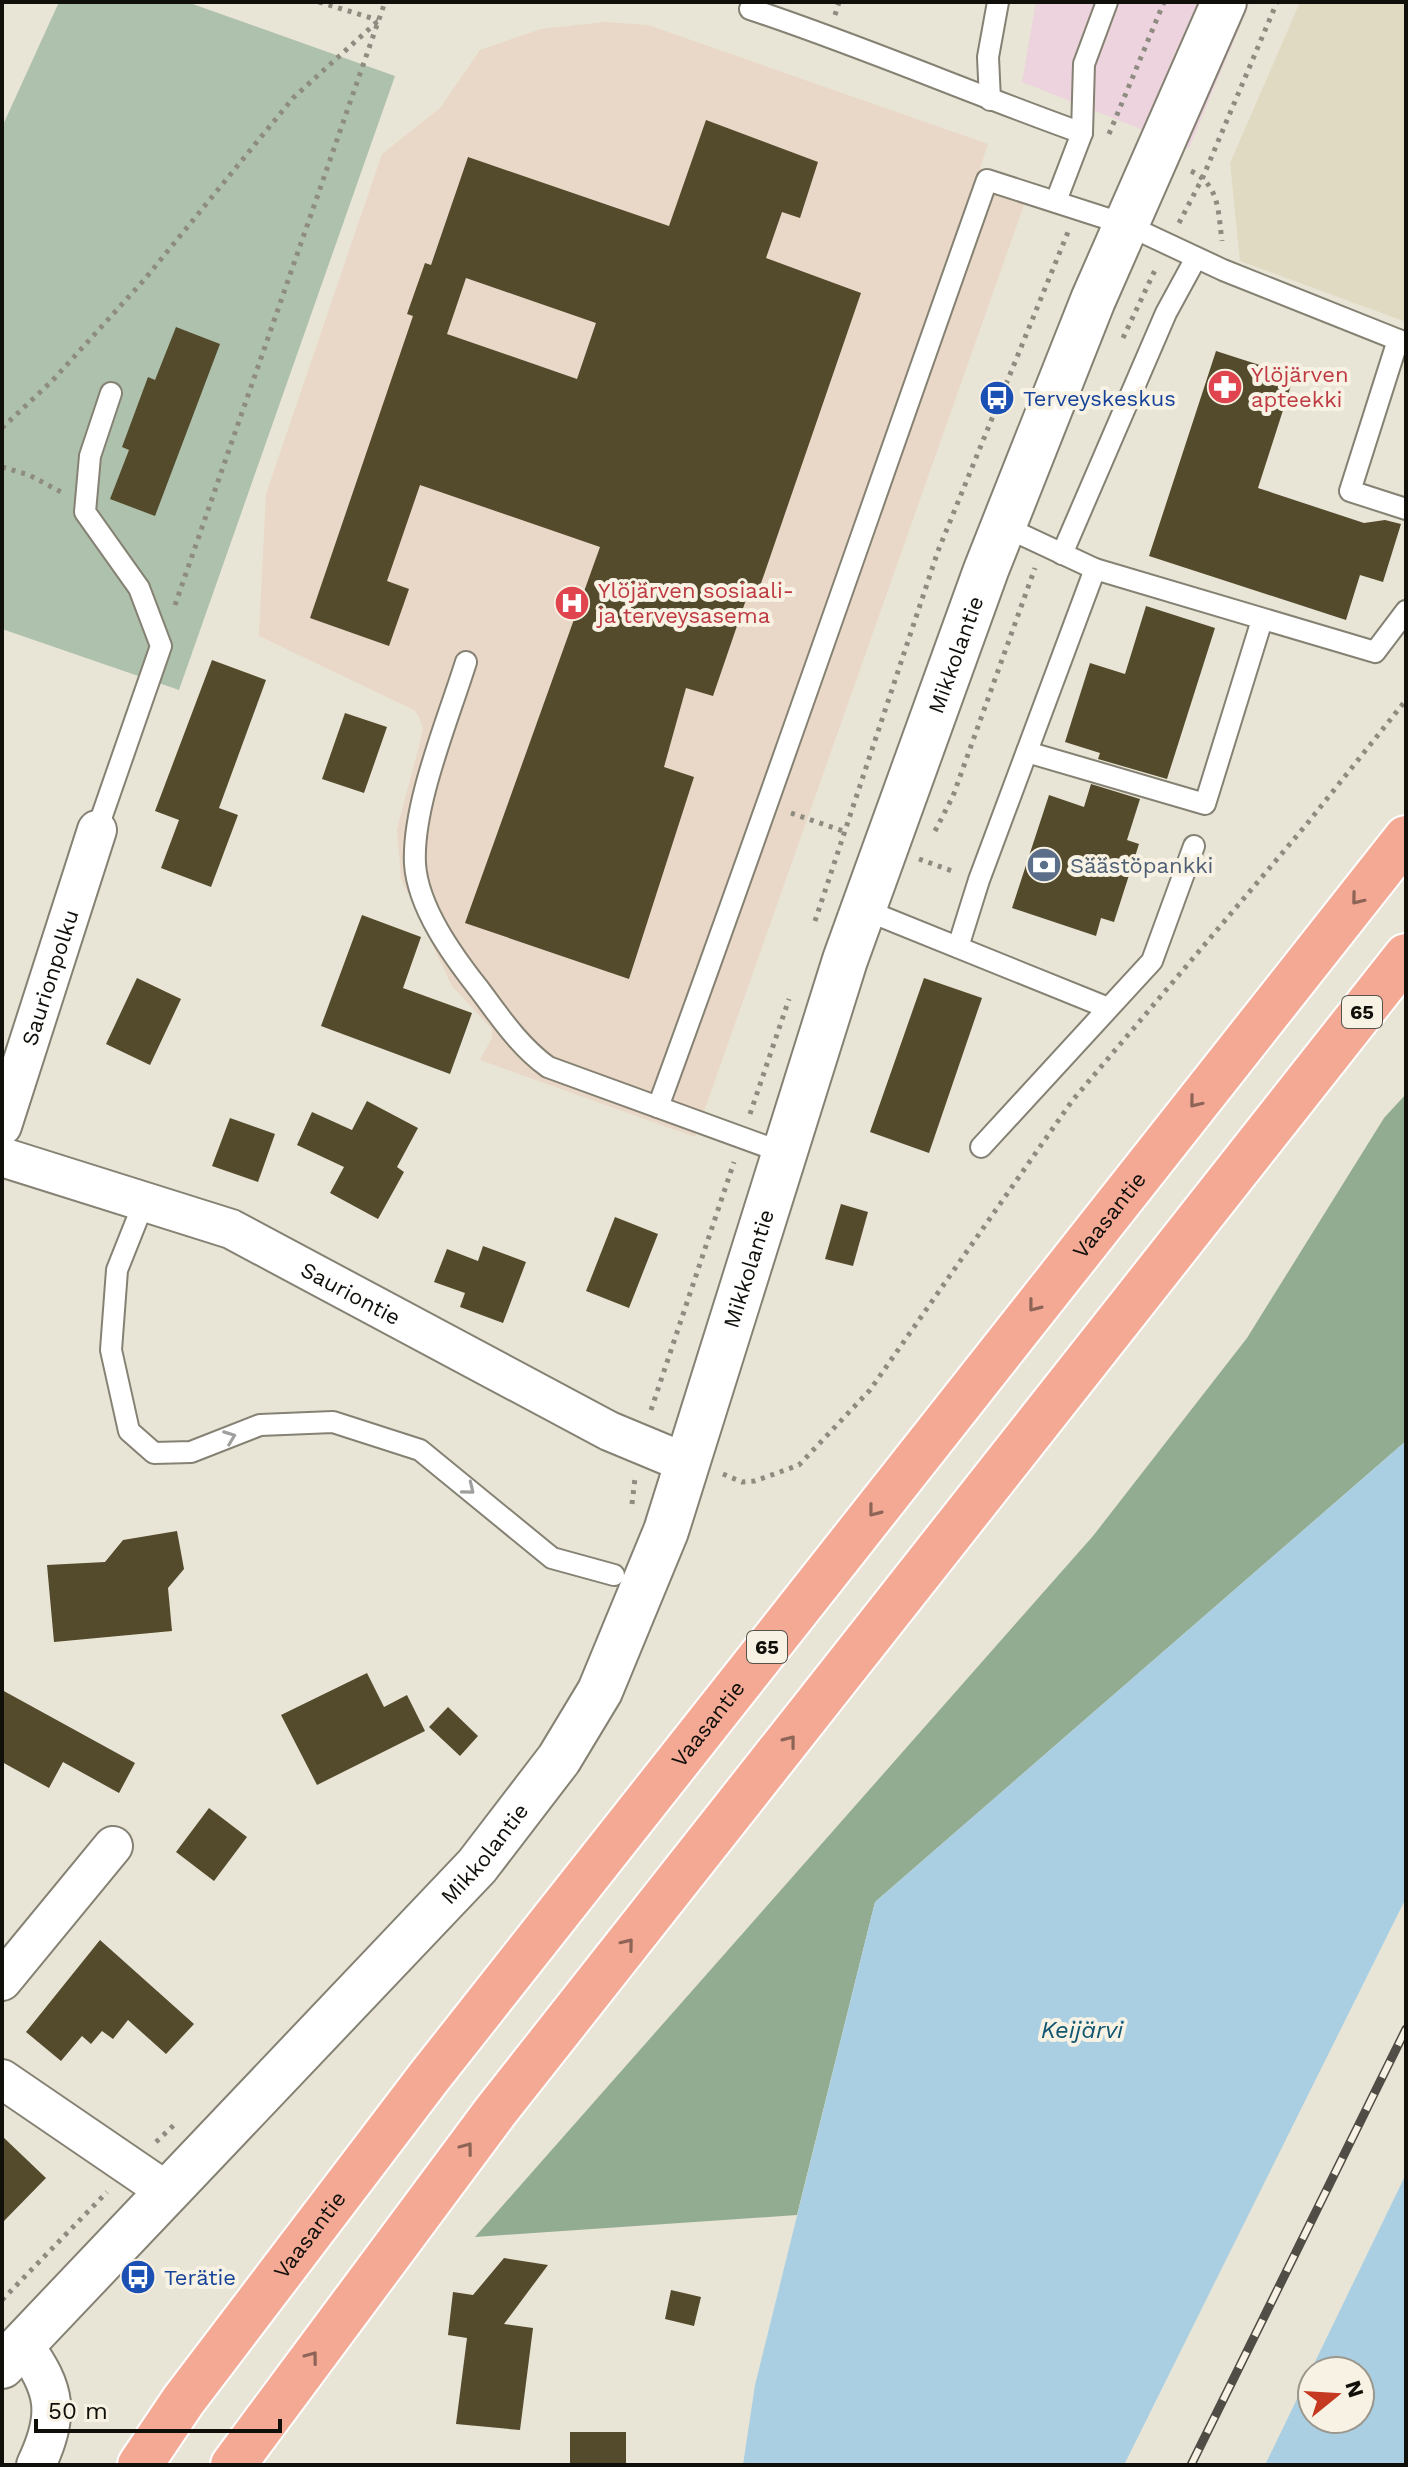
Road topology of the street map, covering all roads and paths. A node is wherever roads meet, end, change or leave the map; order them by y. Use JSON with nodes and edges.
{"nodes":[{"id":1,"x":319,"y":2,"type":"edge"},
{"id":2,"x":385,"y":2,"type":"edge"},
{"id":3,"x":998,"y":2,"type":"edge"},
{"id":4,"x":1107,"y":2,"type":"edge"},
{"id":5,"x":1164,"y":2,"type":"edge"},
{"id":6,"x":1224,"y":2,"type":"edge"},
{"id":7,"x":1277,"y":2,"type":"edge"},
{"id":8,"x":750,"y":9,"type":"dead end"},
{"id":9,"x":379,"y":20,"type":"junction"},
{"id":10,"x":990,"y":100,"type":"junction"},
{"id":11,"x":1082,"y":133,"type":"junction"},
{"id":12,"x":1107,"y":138,"type":"dead end"},
{"id":13,"x":1056,"y":201,"type":"junction"},
{"id":14,"x":1078,"y":208,"type":"junction"},
{"id":15,"x":1127,"y":225,"type":"junction"},
{"id":16,"x":1167,"y":245,"type":"junction"},
{"id":17,"x":1196,"y":258,"type":"junction"},
{"id":18,"x":1402,"y":341,"type":"edge"},
{"id":19,"x":1121,"y":344,"type":"dead end"},
{"id":20,"x":111,"y":393,"type":"dead end"},
{"id":21,"x":2,"y":428,"type":"edge"},
{"id":22,"x":2,"y":467,"type":"edge"},
{"id":23,"x":1406,"y":509,"type":"edge"},
{"id":24,"x":85,"y":512,"type":"junction"},
{"id":25,"x":1003,"y":526,"type":"junction"},
{"id":26,"x":1043,"y":543,"type":"junction"},
{"id":27,"x":1062,"y":554,"type":"junction"},
{"id":28,"x":1095,"y":569,"type":"junction"},
{"id":29,"x":1406,"y":611,"type":"edge"},
{"id":30,"x":1262,"y":620,"type":"junction"},
{"id":31,"x":161,"y":646,"type":"junction"},
{"id":32,"x":466,"y":662,"type":"dead end"},
{"id":33,"x":1406,"y":700,"type":"edge"},
{"id":34,"x":1027,"y":752,"type":"junction"},
{"id":35,"x":769,"y":805,"type":"junction"},
{"id":36,"x":97,"y":830,"type":"joint"},
{"id":37,"x":843,"y":831,"type":"junction"},
{"id":38,"x":933,"y":834,"type":"dead end"},
{"id":39,"x":1406,"y":838,"type":"edge"},
{"id":40,"x":1194,"y":846,"type":"dead end"},
{"id":41,"x":927,"y":847,"type":"dead end"},
{"id":42,"x":880,"y":915,"type":"junction"},
{"id":43,"x":812,"y":932,"type":"dead end"},
{"id":44,"x":958,"y":947,"type":"junction"},
{"id":45,"x":1406,"y":956,"type":"edge"},
{"id":46,"x":792,"y":990,"type":"dead end"},
{"id":47,"x":1108,"y":1008,"type":"junction"},
{"id":48,"x":658,"y":1107,"type":"junction"},
{"id":49,"x":2,"y":1126,"type":"edge"},
{"id":50,"x":742,"y":1137,"type":"junction"},
{"id":51,"x":981,"y":1147,"type":"dead end"},
{"id":52,"x":784,"y":1153,"type":"junction"},
{"id":53,"x":2,"y":1157,"type":"edge"},
{"id":54,"x":144,"y":1202,"type":"junction"},
{"id":55,"x":639,"y":1446,"type":"junction"},
{"id":56,"x":713,"y":1471,"type":"junction"},
{"id":57,"x":666,"y":1531,"type":"junction"},
{"id":58,"x":614,"y":1575,"type":"dead end"},
{"id":59,"x":113,"y":1846,"type":"dead end"},
{"id":60,"x":2,"y":1981,"type":"edge"},
{"id":61,"x":2,"y":2079,"type":"edge"},
{"id":62,"x":185,"y":2115,"type":"dead end"},
{"id":63,"x":129,"y":2169,"type":"junction"},
{"id":64,"x":169,"y":2193,"type":"junction"},
{"id":65,"x":2,"y":2300,"type":"edge"},
{"id":66,"x":13,"y":2356,"type":"edge"},
{"id":67,"x":36,"y":2465,"type":"edge"},
{"id":68,"x":140,"y":2465,"type":"edge"},
{"id":69,"x":233,"y":2465,"type":"edge"}],
"edges":[{"from":1,"to":9,"type":"path"},
{"from":2,"to":9,"type":"path"},
{"from":3,"to":10,"type":"lane"},
{"from":4,"to":11,"type":"lane"},
{"from":5,"to":12,"type":"path"},
{"from":6,"to":15,"type":"main road","name":"Mikkolantie"},
{"from":7,"to":16,"type":"path"},
{"from":8,"to":10,"type":"lane"},
{"from":9,"to":21,"type":"path"},
{"from":9,"to":31,"type":"path"},
{"from":10,"to":11,"type":"lane"},
{"from":11,"to":13,"type":"lane"},
{"from":13,"to":14,"type":"lane"},
{"from":13,"to":35,"type":"lane"},
{"from":14,"to":15,"type":"lane"},
{"from":14,"to":37,"type":"path"},
{"from":15,"to":16,"type":"lane"},
{"from":15,"to":25,"type":"main road","name":"Mikkolantie"},
{"from":16,"to":17,"type":"lane"},
{"from":16,"to":19,"type":"path"},
{"from":17,"to":18,"type":"lane"},
{"from":17,"to":27,"type":"lane"},
{"from":18,"to":23,"type":"lane"},
{"from":20,"to":24,"type":"lane"},
{"from":22,"to":24,"type":"path"},
{"from":24,"to":31,"type":"lane"},
{"from":25,"to":26,"type":"lane"},
{"from":25,"to":42,"type":"main road","name":"Mikkolantie"},
{"from":26,"to":27,"type":"lane"},
{"from":26,"to":38,"type":"path"},
{"from":27,"to":28,"type":"lane"},
{"from":28,"to":30,"type":"lane"},
{"from":28,"to":34,"type":"lane"},
{"from":29,"to":30,"type":"lane"},
{"from":30,"to":34,"type":"lane"},
{"from":31,"to":36,"type":"lane"},
{"from":32,"to":48,"type":"lane"},
{"from":33,"to":56,"type":"path"},
{"from":34,"to":44,"type":"lane"},
{"from":35,"to":37,"type":"path"},
{"from":35,"to":48,"type":"lane"},
{"from":36,"to":49,"type":"street","name":"Saurionpolku"},
{"from":37,"to":43,"type":"path"},
{"from":39,"to":68,"type":"highway","name":"Vaasantie","number":"65","one_way":true},
{"from":40,"to":47,"type":"lane"},
{"from":41,"to":42,"type":"path"},
{"from":42,"to":44,"type":"lane"},
{"from":42,"to":52,"type":"main road","name":"Mikkolantie"},
{"from":44,"to":47,"type":"lane"},
{"from":69,"to":45,"type":"highway","number":"65","one_way":true},
{"from":46,"to":50,"type":"path"},
{"from":47,"to":51,"type":"lane"},
{"from":48,"to":50,"type":"lane"},
{"from":50,"to":52,"type":"lane"},
{"from":50,"to":55,"type":"path"},
{"from":52,"to":56,"type":"main road","name":"Mikkolantie"},
{"from":53,"to":54,"type":"street","name":"Sauriontie"},
{"from":54,"to":55,"type":"street","name":"Sauriontie"},
{"from":54,"to":58,"type":"lane","one_way":true},
{"from":55,"to":56,"type":"street","name":"Sauriontie"},
{"from":55,"to":57,"type":"path"},
{"from":56,"to":57,"type":"main road","name":"Mikkolantie"},
{"from":57,"to":64,"type":"main road","name":"Mikkolantie"},
{"from":59,"to":60,"type":"street"},
{"from":61,"to":63,"type":"street"},
{"from":62,"to":63,"type":"path"},
{"from":63,"to":64,"type":"street"},
{"from":63,"to":65,"type":"path"},
{"from":64,"to":66,"type":"main road","name":"Mikkolantie"},
{"from":66,"to":67,"type":"street"}]}
